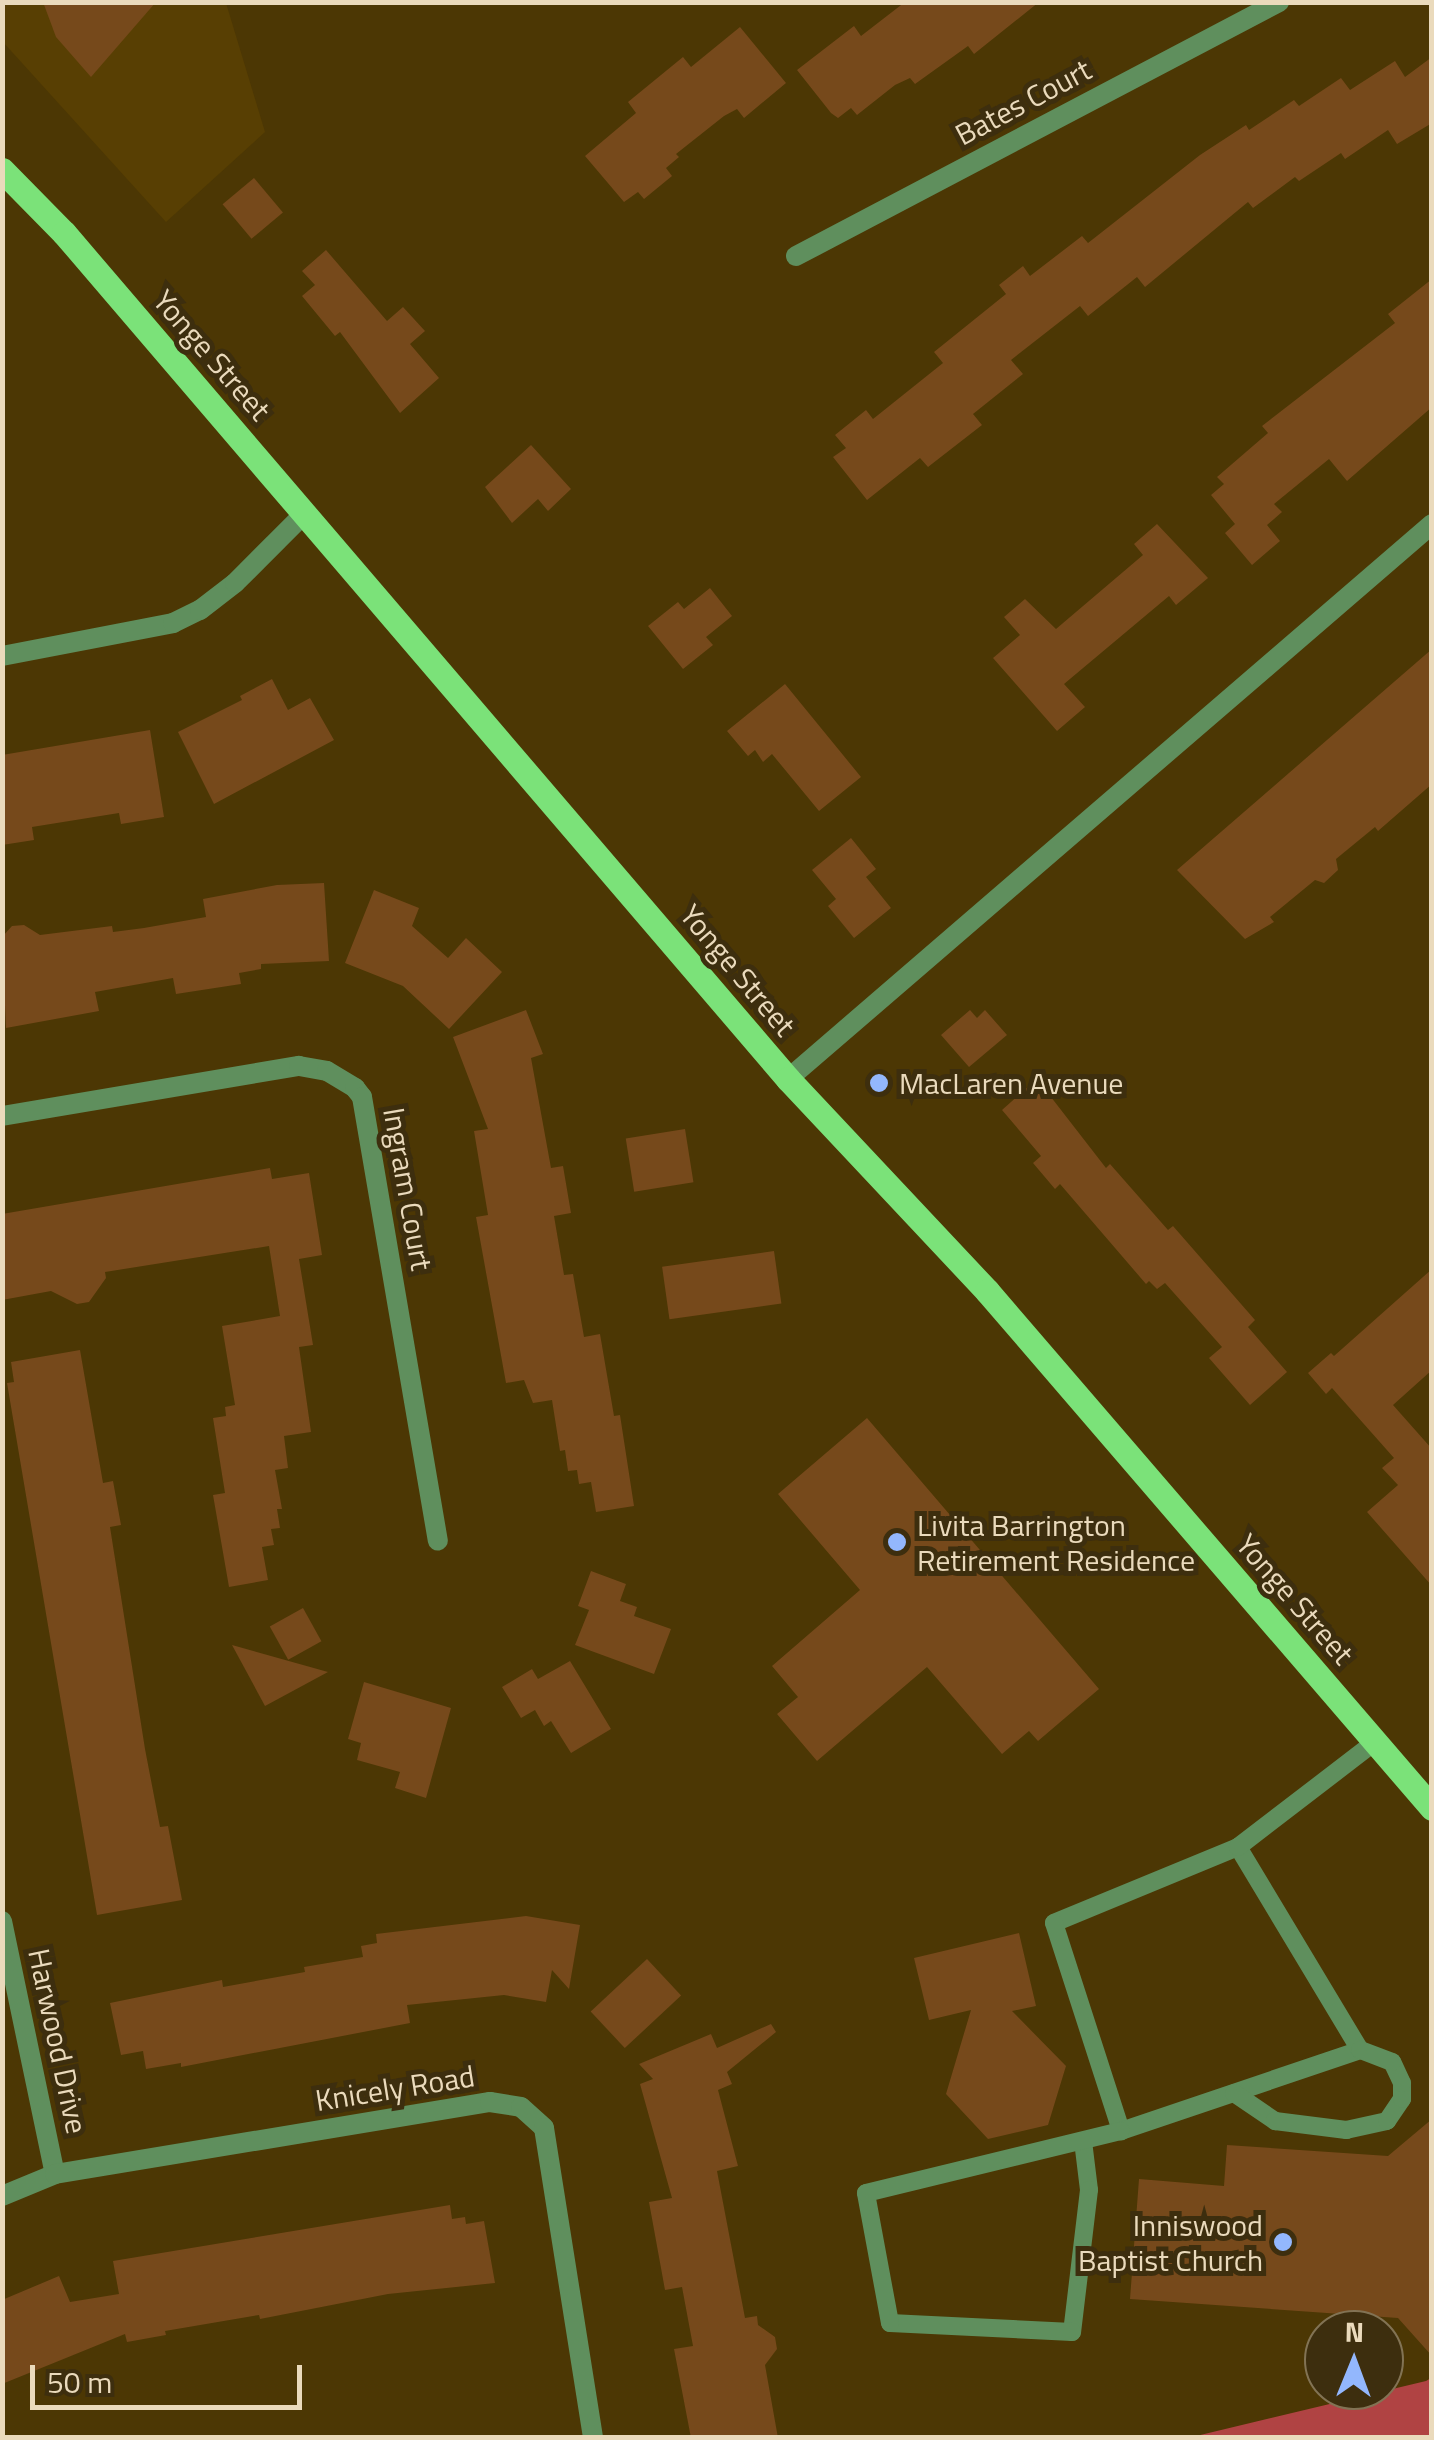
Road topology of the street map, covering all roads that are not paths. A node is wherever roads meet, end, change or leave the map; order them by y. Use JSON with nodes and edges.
{"nodes":[{"id":1,"x":1279,"y":2,"type":"edge"},
{"id":2,"x":2,"y":170,"type":"edge"},
{"id":3,"x":796,"y":256,"type":"dead end"},
{"id":4,"x":306,"y":514,"type":"junction"},
{"id":5,"x":1432,"y":524,"type":"edge"},
{"id":6,"x":2,"y":656,"type":"edge"},
{"id":7,"x":788,"y":1079,"type":"junction"},
{"id":8,"x":2,"y":1116,"type":"edge"},
{"id":9,"x":438,"y":1541,"type":"dead end"},
{"id":10,"x":1375,"y":1742,"type":"junction"},
{"id":11,"x":1432,"y":1808,"type":"edge"},
{"id":12,"x":1238,"y":1848,"type":"junction"},
{"id":13,"x":2,"y":1920,"type":"edge"},
{"id":14,"x":1360,"y":2050,"type":"junction"},
{"id":15,"x":1234,"y":2093,"type":"junction"},
{"id":16,"x":1121,"y":2131,"type":"junction"},
{"id":17,"x":1083,"y":2141,"type":"junction"},
{"id":18,"x":56,"y":2174,"type":"junction"},
{"id":19,"x":2,"y":2196,"type":"edge"},
{"id":20,"x":593,"y":2438,"type":"edge"}],
"edges":[{"from":1,"to":3,"type":"street","name":"Bates Court"},
{"from":2,"to":4,"type":"main road","name":"Yonge Street"},
{"from":4,"to":6,"type":"street"},
{"from":4,"to":7,"type":"main road","name":"Yonge Street"},
{"from":5,"to":7,"type":"street"},
{"from":7,"to":10,"type":"main road","name":"Yonge Street"},
{"from":8,"to":9,"type":"street","name":"Ingram Court"},
{"from":10,"to":11,"type":"main road","name":"Yonge Street"},
{"from":10,"to":12,"type":"lane"},
{"from":12,"to":14,"type":"lane"},
{"from":12,"to":16,"type":"lane"},
{"from":13,"to":18,"type":"street","name":"Harwood Drive"},
{"from":14,"to":15,"type":"lane"},
{"from":14,"to":15,"type":"lane"},
{"from":15,"to":16,"type":"lane"},
{"from":16,"to":17,"type":"lane"},
{"from":17,"to":17,"type":"lane"},
{"from":18,"to":19,"type":"street","name":"Knicely Road"},
{"from":18,"to":20,"type":"street","name":"Knicely Road"}]}
